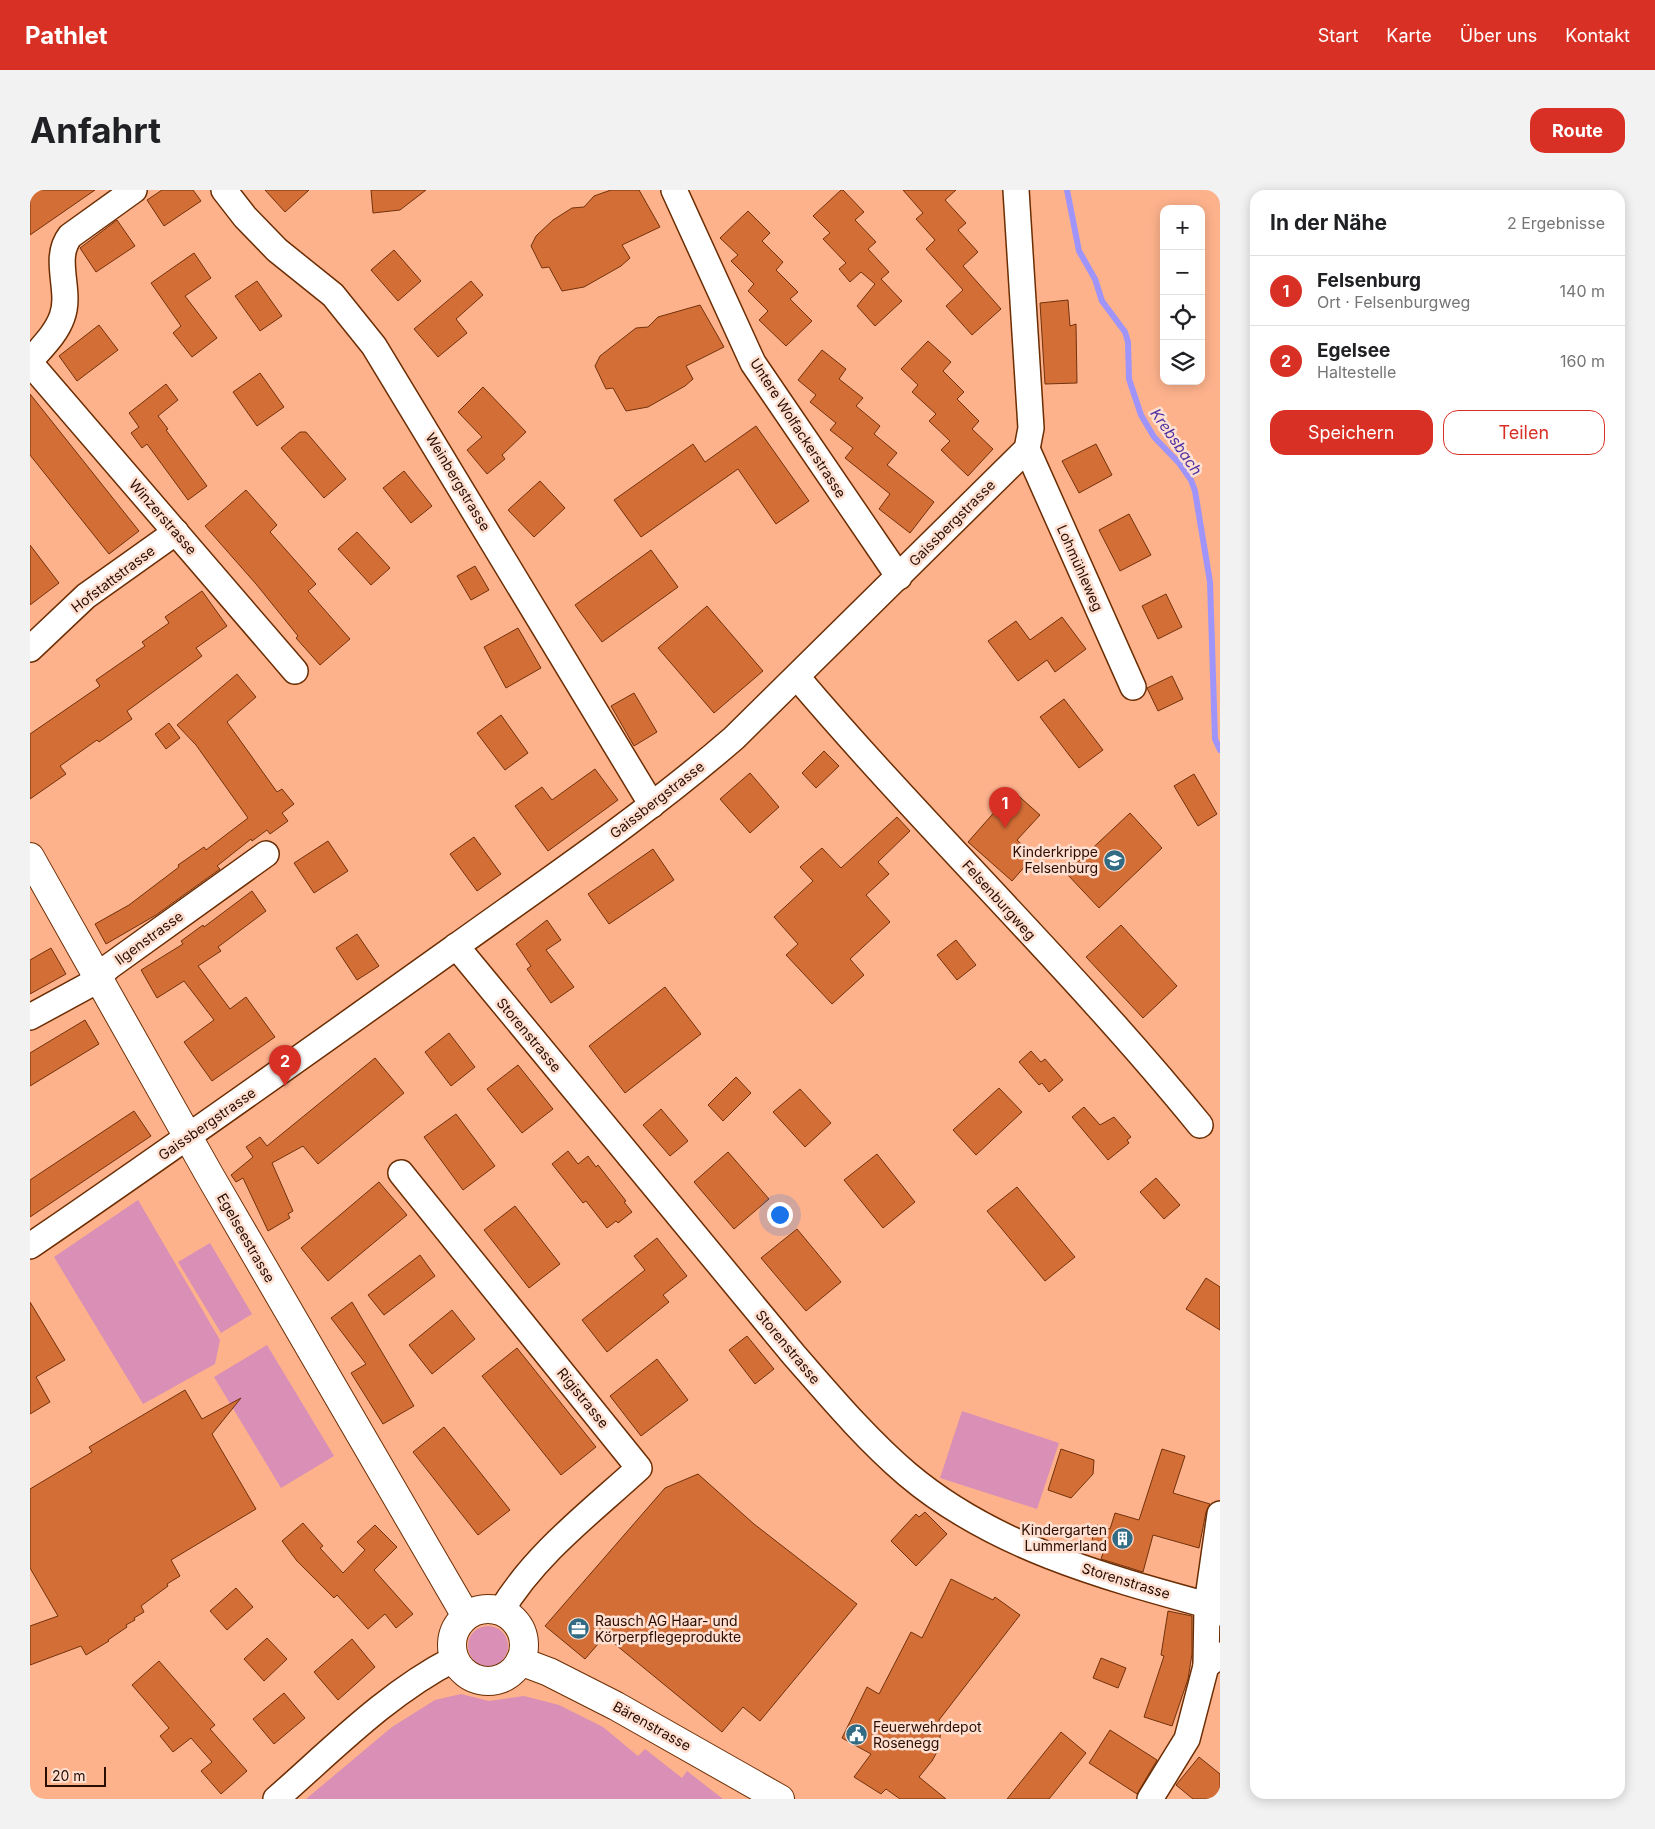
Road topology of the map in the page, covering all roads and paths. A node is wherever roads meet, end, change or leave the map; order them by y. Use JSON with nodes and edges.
{"nodes":[{"id":1,"x":134,"y":190,"type":"edge"},
{"id":2,"x":224,"y":190,"type":"edge"},
{"id":3,"x":674,"y":190,"type":"edge"},
{"id":4,"x":1016,"y":190,"type":"edge"},
{"id":5,"x":30,"y":362,"type":"edge"},
{"id":6,"x":1026,"y":449,"type":"junction"},
{"id":7,"x":176,"y":532,"type":"junction"},
{"id":8,"x":899,"y":577,"type":"junction"},
{"id":9,"x":30,"y":649,"type":"edge"},
{"id":10,"x":295,"y":671,"type":"dead end"},
{"id":11,"x":797,"y":677,"type":"junction"},
{"id":12,"x":1133,"y":687,"type":"dead end"},
{"id":13,"x":652,"y":806,"type":"junction"},
{"id":14,"x":266,"y":854,"type":"dead end"},
{"id":15,"x":30,"y":857,"type":"edge"},
{"id":16,"x":456,"y":946,"type":"junction"},
{"id":17,"x":97,"y":977,"type":"junction"},
{"id":18,"x":30,"y":1017,"type":"edge"},
{"id":19,"x":1200,"y":1125,"type":"dead end"},
{"id":20,"x":189,"y":1138,"type":"junction"},
{"id":21,"x":401,"y":1173,"type":"dead end"},
{"id":22,"x":30,"y":1246,"type":"edge"},
{"id":23,"x":1220,"y":1514,"type":"edge"},
{"id":24,"x":1214,"y":1609,"type":"edge"},
{"id":25,"x":501,"y":1611,"type":"junction"},
{"id":26,"x":466,"y":1616,"type":"junction"},
{"id":27,"x":454,"y":1659,"type":"junction"},
{"id":28,"x":520,"y":1661,"type":"junction"},
{"id":29,"x":1213,"y":1661,"type":"edge"},
{"id":30,"x":276,"y":1799,"type":"edge"},
{"id":31,"x":780,"y":1799,"type":"edge"},
{"id":32,"x":1150,"y":1799,"type":"edge"}],
"edges":[{"from":1,"to":5,"type":"street"},
{"from":2,"to":13,"type":"street","name":"Weinbergstrasse"},
{"from":3,"to":8,"type":"street","name":"Untere Wolfackerstrasse"},
{"from":4,"to":6,"type":"street"},
{"from":5,"to":7,"type":"street","name":"Winzerstrasse"},
{"from":6,"to":8,"type":"street","name":"Gaissbergstrasse"},
{"from":6,"to":12,"type":"street","name":"Lohmühleweg"},
{"from":7,"to":9,"type":"street","name":"Hofstattstrasse"},
{"from":7,"to":10,"type":"street","name":"Winzerstrasse"},
{"from":8,"to":11,"type":"street","name":"Gaissbergstrasse"},
{"from":11,"to":13,"type":"street","name":"Gaissbergstrasse"},
{"from":11,"to":19,"type":"street","name":"Felsenburgweg"},
{"from":13,"to":16,"type":"street","name":"Gaissbergstrasse"},
{"from":14,"to":17,"type":"street","name":"Ilgenstrasse"},
{"from":15,"to":17,"type":"main road","name":"Egelseestrasse"},
{"from":16,"to":20,"type":"street","name":"Gaissbergstrasse"},
{"from":16,"to":24,"type":"street","name":"Storenstrasse"},
{"from":17,"to":18,"type":"street","name":"Ilgenstrasse"},
{"from":17,"to":20,"type":"main road","name":"Egelseestrasse"},
{"from":20,"to":22,"type":"street","name":"Gaissbergstrasse"},
{"from":20,"to":26,"type":"main road","name":"Egelseestrasse"},
{"from":21,"to":25,"type":"street","name":"Rigistrasse"},
{"from":23,"to":24,"type":"street"},
{"from":24,"to":29,"type":"street"},
{"from":25,"to":26,"type":"main road"},
{"from":25,"to":28,"type":"main road"},
{"from":26,"to":27,"type":"main road"},
{"from":27,"to":28,"type":"main road"},
{"from":27,"to":30,"type":"street"},
{"from":28,"to":31,"type":"main road","name":"Bärenstrasse"},
{"from":29,"to":32,"type":"street"}]}
